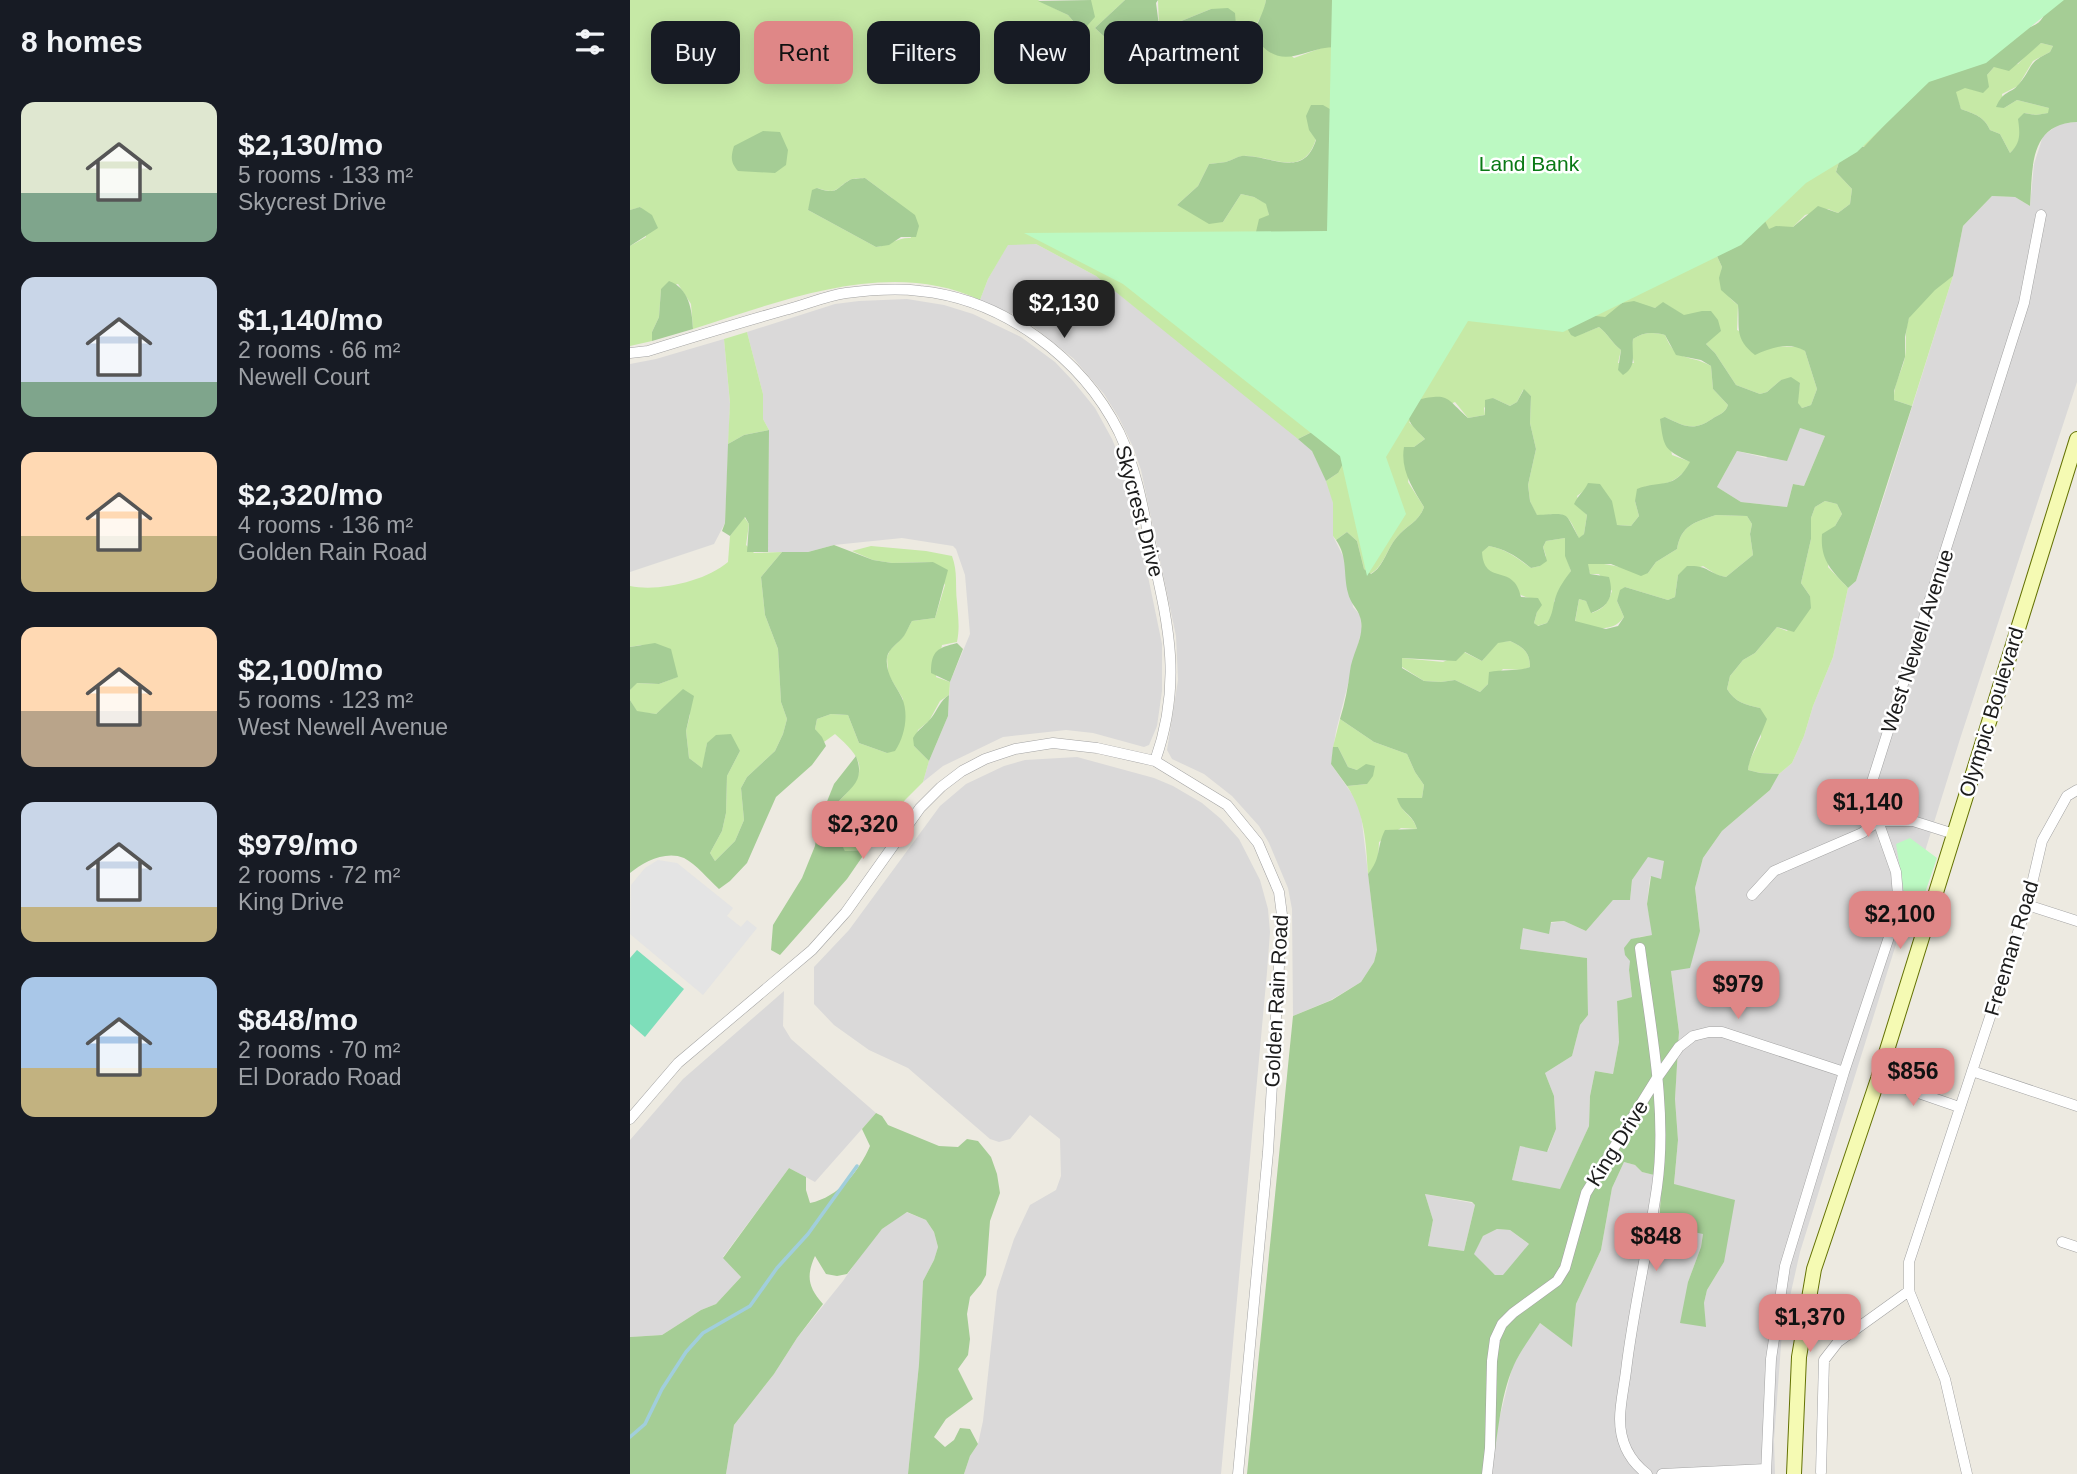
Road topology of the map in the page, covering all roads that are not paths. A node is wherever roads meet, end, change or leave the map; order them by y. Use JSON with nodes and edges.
{"nodes":[{"id":1,"x":2041,"y":215,"type":"dead end"},
{"id":2,"x":630,"y":354,"type":"edge"},
{"id":3,"x":2077,"y":439,"type":"edge"},
{"id":4,"x":1155,"y":761,"type":"junction"},
{"id":5,"x":2077,"y":790,"type":"edge"},
{"id":6,"x":1878,"y":821,"type":"junction"},
{"id":7,"x":1954,"y":834,"type":"junction"},
{"id":8,"x":1752,"y":895,"type":"dead end"},
{"id":9,"x":2027,"y":905,"type":"junction"},
{"id":10,"x":2077,"y":921,"type":"edge"},
{"id":11,"x":1640,"y":948,"type":"dead end"},
{"id":12,"x":1972,"y":1071,"type":"junction"},
{"id":13,"x":1844,"y":1072,"type":"junction"},
{"id":14,"x":1657,"y":1078,"type":"junction"},
{"id":15,"x":1878,"y":1079,"type":"junction"},
{"id":16,"x":2077,"y":1106,"type":"edge"},
{"id":17,"x":1959,"y":1107,"type":"junction"},
{"id":18,"x":630,"y":1119,"type":"edge"},
{"id":19,"x":2062,"y":1242,"type":"dead end"},
{"id":20,"x":2077,"y":1247,"type":"edge"},
{"id":21,"x":1909,"y":1292,"type":"junction"},
{"id":22,"x":1766,"y":1472,"type":"edge"},
{"id":23,"x":1821,"y":1472,"type":"edge"},
{"id":24,"x":1238,"y":1474,"type":"edge"},
{"id":25,"x":1487,"y":1474,"type":"edge"},
{"id":26,"x":1647,"y":1474,"type":"edge"},
{"id":27,"x":1662,"y":1474,"type":"edge"},
{"id":28,"x":1794,"y":1474,"type":"edge"},
{"id":29,"x":1968,"y":1474,"type":"edge"}],
"edges":[{"from":1,"to":6,"type":"street","name":"West Newell Avenue"},
{"from":2,"to":4,"type":"street","name":"Skycrest Drive"},
{"from":3,"to":7,"type":"main road","name":"Olympic Boulevard"},
{"from":4,"to":18,"type":"street","name":"Golden Rain Road"},
{"from":4,"to":24,"type":"street","name":"Golden Rain Road"},
{"from":5,"to":9,"type":"street","name":"Freeman Road"},
{"from":6,"to":7,"type":"street"},
{"from":6,"to":8,"type":"street"},
{"from":6,"to":13,"type":"street","name":"West Newell Avenue"},
{"from":7,"to":15,"type":"main road","name":"Olympic Boulevard"},
{"from":9,"to":10,"type":"street"},
{"from":9,"to":12,"type":"street","name":"Freeman Road"},
{"from":11,"to":14,"type":"street"},
{"from":12,"to":16,"type":"street"},
{"from":12,"to":17,"type":"street","name":"Freeman Road"},
{"from":13,"to":14,"type":"street","name":"King Drive"},
{"from":13,"to":22,"type":"street","name":"West Newell Avenue"},
{"from":14,"to":25,"type":"street","name":"King Drive"},
{"from":14,"to":26,"type":"street"},
{"from":15,"to":17,"type":"street"},
{"from":15,"to":28,"type":"main road","name":"Olympic Boulevard"},
{"from":17,"to":21,"type":"street","name":"Freeman Road"},
{"from":19,"to":20,"type":"street"},
{"from":21,"to":23,"type":"street"},
{"from":21,"to":29,"type":"street","name":"Freeman Road"},
{"from":22,"to":27,"type":"street"}]}
